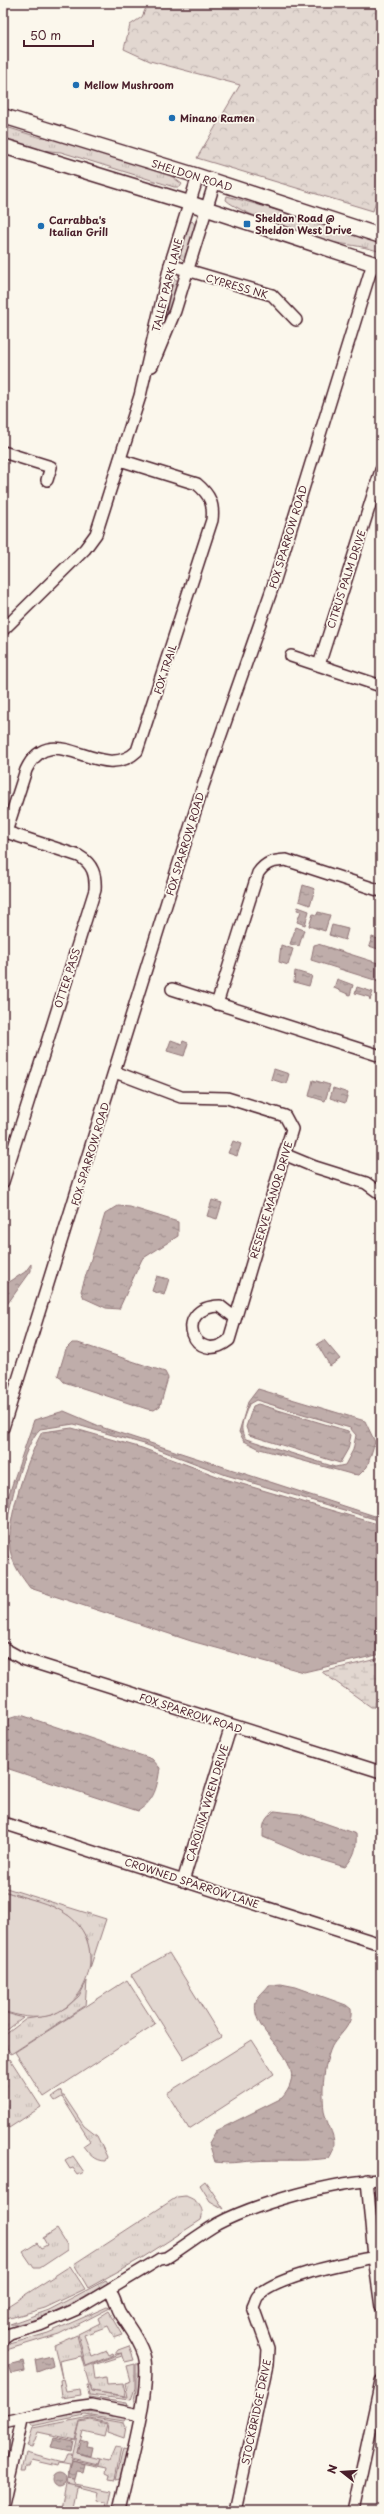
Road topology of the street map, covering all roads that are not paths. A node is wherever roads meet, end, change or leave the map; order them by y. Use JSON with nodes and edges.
{"nodes":[{"id":1,"x":3,"y":116,"type":"edge"},
{"id":2,"x":3,"y":146,"type":"edge"},
{"id":3,"x":198,"y":176,"type":"junction"},
{"id":4,"x":215,"y":182,"type":"junction"},
{"id":5,"x":190,"y":203,"type":"junction"},
{"id":6,"x":206,"y":208,"type":"junction"},
{"id":7,"x":381,"y":236,"type":"edge"},
{"id":8,"x":377,"y":264,"type":"edge"},
{"id":9,"x":170,"y":265,"type":"junction"},
{"id":10,"x":187,"y":271,"type":"junction"},
{"id":11,"x":296,"y":320,"type":"dead end"},
{"id":12,"x":140,"y":396,"type":"junction"},
{"id":13,"x":3,"y":452,"type":"edge"},
{"id":14,"x":120,"y":460,"type":"junction"},
{"id":15,"x":381,"y":470,"type":"edge"},
{"id":16,"x":47,"y":480,"type":"dead end"},
{"id":17,"x":3,"y":630,"type":"edge"},
{"id":18,"x":291,"y":656,"type":"dead end"},
{"id":19,"x":319,"y":665,"type":"junction"},
{"id":20,"x":381,"y":686,"type":"edge"},
{"id":21,"x":5,"y":831,"type":"edge"},
{"id":22,"x":381,"y":891,"type":"edge"},
{"id":23,"x":172,"y":988,"type":"dead end"},
{"id":24,"x":217,"y":1004,"type":"junction"},
{"id":25,"x":381,"y":1056,"type":"edge"},
{"id":26,"x":115,"y":1072,"type":"junction"},
{"id":27,"x":286,"y":1155,"type":"junction"},
{"id":28,"x":3,"y":1182,"type":"edge"},
{"id":29,"x":381,"y":1194,"type":"edge"},
{"id":30,"x":234,"y":1317,"type":"dead end"},
{"id":31,"x":3,"y":1428,"type":"edge"},
{"id":32,"x":3,"y":1648,"type":"edge"},
{"id":33,"x":231,"y":1726,"type":"junction"},
{"id":34,"x":381,"y":1772,"type":"edge"},
{"id":35,"x":3,"y":1824,"type":"edge"},
{"id":36,"x":184,"y":1881,"type":"junction"},
{"id":37,"x":381,"y":1942,"type":"edge"},
{"id":38,"x":367,"y":2180,"type":"junction"},
{"id":39,"x":381,"y":2180,"type":"edge"},
{"id":40,"x":374,"y":2257,"type":"junction"},
{"id":41,"x":166,"y":2258,"type":"junction"},
{"id":42,"x":113,"y":2296,"type":"junction"},
{"id":43,"x":381,"y":2307,"type":"edge"},
{"id":44,"x":3,"y":2339,"type":"edge"},
{"id":45,"x":381,"y":2381,"type":"edge"},
{"id":46,"x":140,"y":2415,"type":"junction"},
{"id":47,"x":22,"y":2420,"type":"junction"},
{"id":48,"x":3,"y":2422,"type":"edge"},
{"id":49,"x":3,"y":2505,"type":"edge"},
{"id":50,"x":119,"y":2511,"type":"edge"},
{"id":51,"x":235,"y":2511,"type":"edge"},
{"id":52,"x":352,"y":2511,"type":"edge"}],
"edges":[{"from":1,"to":3,"type":"main road","name":"SHELDON ROAD"},
{"from":2,"to":5,"type":"main road"},
{"from":3,"to":4,"type":"main road","name":"SHELDON ROAD"},
{"from":3,"to":5,"type":"street","name":"TALLEY PARK LANE"},
{"from":4,"to":6,"type":"street","name":"TALLEY PARK LANE"},
{"from":4,"to":7,"type":"main road","name":"SHELDON ROAD"},
{"from":5,"to":6,"type":"main road"},
{"from":5,"to":9,"type":"street","name":"TALLEY PARK LANE"},
{"from":6,"to":8,"type":"main road"},
{"from":6,"to":10,"type":"street","name":"TALLEY PARK LANE"},
{"from":8,"to":26,"type":"street","name":"FOX SPARROW ROAD"},
{"from":9,"to":10,"type":"street","name":"CYPRESS NK"},
{"from":9,"to":12,"type":"street","name":"TALLEY PARK LANE"},
{"from":10,"to":11,"type":"street","name":"CYPRESS NK"},
{"from":10,"to":12,"type":"street","name":"TALLEY PARK LANE"},
{"from":12,"to":14,"type":"street","name":"TALLEY PARK LANE"},
{"from":13,"to":16,"type":"street"},
{"from":14,"to":17,"type":"street","name":"TALLEY PARK LANE"},
{"from":14,"to":21,"type":"street","name":"FOX TRAIL"},
{"from":15,"to":19,"type":"street","name":"CITRUS PALM DRIVE"},
{"from":18,"to":19,"type":"street"},
{"from":19,"to":20,"type":"street"},
{"from":21,"to":28,"type":"street","name":"OTTER PASS"},
{"from":22,"to":24,"type":"street"},
{"from":23,"to":24,"type":"street"},
{"from":24,"to":25,"type":"street"},
{"from":26,"to":27,"type":"street","name":"RESERVE MANOR DRIVE"},
{"from":26,"to":31,"type":"street","name":"FOX SPARROW ROAD"},
{"from":27,"to":29,"type":"street"},
{"from":27,"to":30,"type":"street","name":"RESERVE MANOR DRIVE"},
{"from":32,"to":33,"type":"street","name":"FOX SPARROW ROAD"},
{"from":33,"to":34,"type":"street","name":"FOX SPARROW ROAD"},
{"from":33,"to":36,"type":"street","name":"CAROLINA WREN DRIVE"},
{"from":35,"to":36,"type":"street","name":"CROWNED SPARROW LANE"},
{"from":36,"to":37,"type":"street","name":"CROWNED SPARROW LANE"},
{"from":38,"to":39,"type":"street"},
{"from":38,"to":40,"type":"street"},
{"from":38,"to":41,"type":"street"},
{"from":40,"to":43,"type":"street"},
{"from":40,"to":51,"type":"street","name":"STOCKBRIDGE DRIVE"},
{"from":41,"to":42,"type":"street"},
{"from":41,"to":44,"type":"street"},
{"from":42,"to":44,"type":"street"},
{"from":42,"to":46,"type":"street"},
{"from":45,"to":52,"type":"street"},
{"from":46,"to":47,"type":"street"},
{"from":46,"to":50,"type":"street"},
{"from":47,"to":48,"type":"street"},
{"from":47,"to":49,"type":"street"}]}
